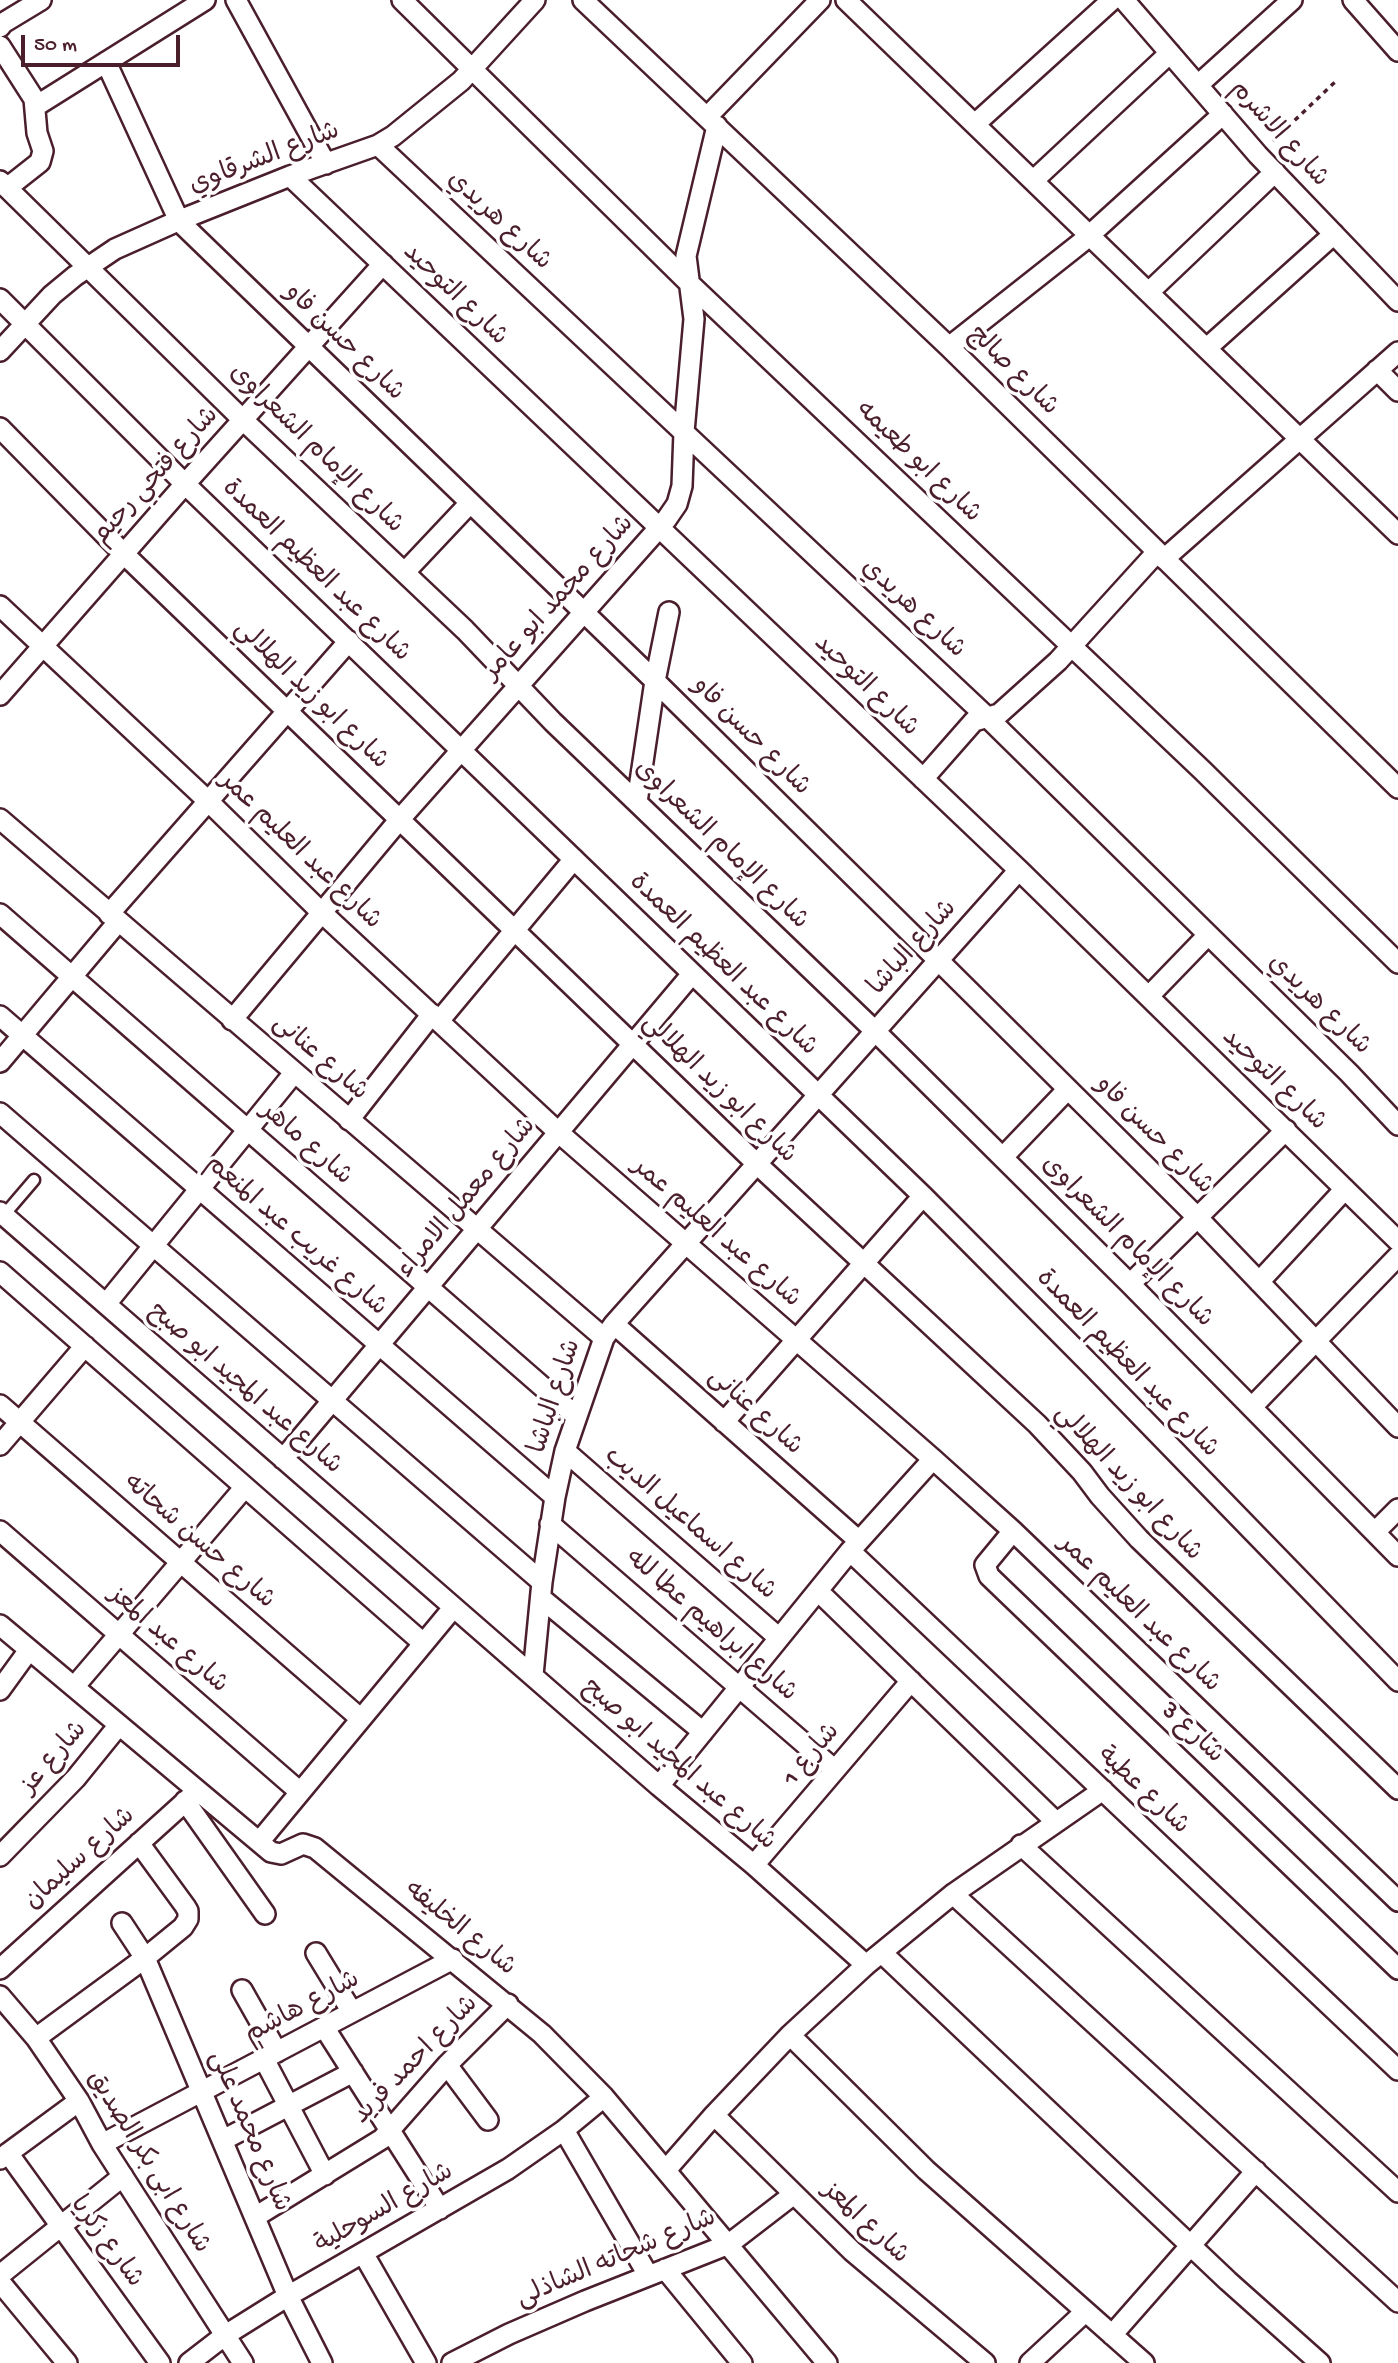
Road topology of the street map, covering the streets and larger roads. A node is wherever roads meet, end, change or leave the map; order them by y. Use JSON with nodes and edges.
{"nodes":[{"id":1,"x":41,"y":0,"type":"edge"},
{"id":2,"x":205,"y":0,"type":"edge"},
{"id":3,"x":236,"y":0,"type":"edge"},
{"id":4,"x":402,"y":0,"type":"edge"},
{"id":5,"x":535,"y":0,"type":"edge"},
{"id":6,"x":583,"y":0,"type":"edge"},
{"id":7,"x":820,"y":0,"type":"edge"},
{"id":8,"x":846,"y":0,"type":"edge"},
{"id":9,"x":1112,"y":0,"type":"edge"},
{"id":10,"x":1124,"y":0,"type":"edge"},
{"id":11,"x":1292,"y":0,"type":"edge"},
{"id":12,"x":1353,"y":0,"type":"edge"},
{"id":13,"x":0,"y":27,"type":"edge"},
{"id":14,"x":0,"y":46,"type":"edge"},
{"id":15,"x":1398,"y":51,"type":"edge"},
{"id":16,"x":1170,"y":53,"type":"junction"},
{"id":17,"x":106,"y":62,"type":"junction"},
{"id":18,"x":473,"y":69,"type":"junction"},
{"id":19,"x":1198,"y":85,"type":"junction"},
{"id":20,"x":36,"y":106,"type":"junction"},
{"id":21,"x":1223,"y":114,"type":"junction"},
{"id":22,"x":712,"y":122,"type":"junction"},
{"id":23,"x":975,"y":124,"type":"junction"},
{"id":24,"x":378,"y":145,"type":"junction"},
{"id":25,"x":326,"y":164,"type":"junction"},
{"id":26,"x":1275,"y":172,"type":"junction"},
{"id":27,"x":290,"y":176,"type":"junction"},
{"id":28,"x":1034,"y":180,"type":"junction"},
{"id":29,"x":4,"y":184,"type":"edge"},
{"id":30,"x":180,"y":220,"type":"junction"},
{"id":31,"x":1334,"y":234,"type":"junction"},
{"id":32,"x":1090,"y":235,"type":"junction"},
{"id":33,"x":383,"y":264,"type":"junction"},
{"id":34,"x":89,"y":266,"type":"junction"},
{"id":35,"x":690,"y":283,"type":"junction"},
{"id":36,"x":1149,"y":292,"type":"junction"},
{"id":37,"x":0,"y":299,"type":"edge"},
{"id":38,"x":1398,"y":301,"type":"edge"},
{"id":39,"x":25,"y":323,"type":"junction"},
{"id":40,"x":307,"y":347,"type":"junction"},
{"id":41,"x":949,"y":347,"type":"junction"},
{"id":42,"x":1207,"y":348,"type":"junction"},
{"id":43,"x":0,"y":351,"type":"edge"},
{"id":44,"x":1398,"y":352,"type":"edge"},
{"id":45,"x":1377,"y":370,"type":"junction"},
{"id":46,"x":1398,"y":391,"type":"edge"},
{"id":47,"x":243,"y":420,"type":"junction"},
{"id":48,"x":0,"y":428,"type":"edge"},
{"id":49,"x":684,"y":432,"type":"junction"},
{"id":50,"x":1300,"y":438,"type":"junction"},
{"id":51,"x":185,"y":484,"type":"junction"},
{"id":52,"x":470,"y":503,"type":"junction"},
{"id":53,"x":659,"y":528,"type":"junction"},
{"id":54,"x":1398,"y":534,"type":"edge"},
{"id":55,"x":124,"y":554,"type":"junction"},
{"id":56,"x":1161,"y":556,"type":"junction"},
{"id":57,"x":405,"y":572,"type":"junction"},
{"id":58,"x":0,"y":606,"type":"edge"},
{"id":59,"x":669,"y":611,"type":"dead end"},
{"id":60,"x":584,"y":612,"type":"junction"},
{"id":61,"x":349,"y":641,"type":"junction"},
{"id":62,"x":43,"y":646,"type":"junction"},
{"id":63,"x":1072,"y":647,"type":"junction"},
{"id":64,"x":655,"y":681,"type":"junction"},
{"id":65,"x":519,"y":686,"type":"junction"},
{"id":66,"x":0,"y":695,"type":"edge"},
{"id":67,"x":288,"y":710,"type":"junction"},
{"id":68,"x":988,"y":718,"type":"junction"},
{"id":69,"x":461,"y":750,"type":"junction"},
{"id":70,"x":923,"y":779,"type":"junction"},
{"id":71,"x":1398,"y":788,"type":"edge"},
{"id":72,"x":208,"y":801,"type":"junction"},
{"id":73,"x":637,"y":802,"type":"junction"},
{"id":74,"x":0,"y":819,"type":"edge"},
{"id":75,"x":400,"y":819,"type":"junction"},
{"id":76,"x":574,"y":859,"type":"junction"},
{"id":77,"x":1019,"y":870,"type":"junction"},
{"id":78,"x":320,"y":911,"type":"junction"},
{"id":79,"x":0,"y":914,"type":"edge"},
{"id":80,"x":114,"y":918,"type":"junction"},
{"id":81,"x":515,"y":930,"type":"junction"},
{"id":82,"x":1208,"y":935,"type":"junction"},
{"id":83,"x":939,"y":961,"type":"junction"},
{"id":84,"x":1398,"y":963,"type":"edge"},
{"id":85,"x":692,"y":974,"type":"junction"},
{"id":86,"x":72,"y":976,"type":"junction"},
{"id":87,"x":1149,"y":996,"type":"junction"},
{"id":88,"x":0,"y":1016,"type":"edge"},
{"id":89,"x":435,"y":1017,"type":"junction"},
{"id":90,"x":232,"y":1020,"type":"junction"},
{"id":91,"x":875,"y":1031,"type":"junction"},
{"id":92,"x":22,"y":1036,"type":"junction"},
{"id":93,"x":633,"y":1044,"type":"junction"},
{"id":94,"x":0,"y":1062,"type":"edge"},
{"id":95,"x":294,"y":1073,"type":"junction"},
{"id":96,"x":1068,"y":1089,"type":"junction"},
{"id":97,"x":818,"y":1096,"type":"junction"},
{"id":98,"x":0,"y":1113,"type":"edge"},
{"id":99,"x":349,"y":1120,"type":"junction"},
{"id":100,"x":1398,"y":1125,"type":"edge"},
{"id":101,"x":248,"y":1130,"type":"junction"},
{"id":102,"x":1286,"y":1130,"type":"junction"},
{"id":103,"x":558,"y":1132,"type":"junction"},
{"id":104,"x":1003,"y":1157,"type":"junction"},
{"id":105,"x":757,"y":1164,"type":"junction"},
{"id":106,"x":200,"y":1189,"type":"junction"},
{"id":107,"x":1345,"y":1189,"type":"junction"},
{"id":108,"x":923,"y":1196,"type":"junction"},
{"id":109,"x":2,"y":1214,"type":"edge"},
{"id":110,"x":1197,"y":1217,"type":"junction"},
{"id":111,"x":476,"y":1229,"type":"junction"},
{"id":112,"x":1398,"y":1241,"type":"edge"},
{"id":113,"x":685,"y":1244,"type":"junction"},
{"id":114,"x":153,"y":1246,"type":"junction"},
{"id":115,"x":1398,"y":1256,"type":"edge"},
{"id":116,"x":863,"y":1265,"type":"junction"},
{"id":117,"x":0,"y":1272,"type":"edge"},
{"id":118,"x":1259,"y":1282,"type":"junction"},
{"id":119,"x":1130,"y":1284,"type":"junction"},
{"id":120,"x":428,"y":1286,"type":"junction"},
{"id":121,"x":106,"y":1304,"type":"junction"},
{"id":122,"x":609,"y":1331,"type":"junction"},
{"id":123,"x":796,"y":1340,"type":"junction"},
{"id":124,"x":1316,"y":1341,"type":"junction"},
{"id":125,"x":379,"y":1345,"type":"junction"},
{"id":126,"x":85,"y":1346,"type":"junction"},
{"id":127,"x":332,"y":1401,"type":"junction"},
{"id":128,"x":0,"y":1405,"type":"edge"},
{"id":129,"x":1252,"y":1407,"type":"junction"},
{"id":130,"x":576,"y":1416,"type":"junction"},
{"id":131,"x":1396,"y":1421,"type":"edge"},
{"id":132,"x":19,"y":1422,"type":"junction"},
{"id":133,"x":724,"y":1422,"type":"junction"},
{"id":134,"x":0,"y":1445,"type":"edge"},
{"id":135,"x":565,"y":1451,"type":"junction"},
{"id":136,"x":283,"y":1459,"type":"junction"},
{"id":137,"x":933,"y":1459,"type":"junction"},
{"id":138,"x":245,"y":1487,"type":"junction"},
{"id":139,"x":555,"y":1497,"type":"junction"},
{"id":140,"x":1398,"y":1509,"type":"edge"},
{"id":141,"x":550,"y":1524,"type":"junction"},
{"id":142,"x":0,"y":1531,"type":"edge"},
{"id":143,"x":1013,"y":1531,"type":"junction"},
{"id":144,"x":1375,"y":1532,"type":"junction"},
{"id":145,"x":855,"y":1546,"type":"junction"},
{"id":146,"x":1398,"y":1556,"type":"edge"},
{"id":147,"x":180,"y":1563,"type":"junction"},
{"id":148,"x":541,"y":1590,"type":"junction"},
{"id":149,"x":818,"y":1591,"type":"junction"},
{"id":150,"x":453,"y":1608,"type":"junction"},
{"id":151,"x":0,"y":1625,"type":"edge"},
{"id":152,"x":119,"y":1634,"type":"junction"},
{"id":153,"x":779,"y":1638,"type":"junction"},
{"id":154,"x":423,"y":1643,"type":"junction"},
{"id":155,"x":29,"y":1650,"type":"junction"},
{"id":156,"x":533,"y":1675,"type":"junction"},
{"id":157,"x":911,"y":1681,"type":"junction"},
{"id":158,"x":1398,"y":1682,"type":"edge"},
{"id":159,"x":74,"y":1687,"type":"junction"},
{"id":160,"x":740,"y":1687,"type":"junction"},
{"id":161,"x":0,"y":1690,"type":"edge"},
{"id":162,"x":361,"y":1719,"type":"junction"},
{"id":163,"x":119,"y":1726,"type":"junction"},
{"id":164,"x":703,"y":1732,"type":"junction"},
{"id":165,"x":835,"y":1770,"type":"junction"},
{"id":166,"x":659,"y":1786,"type":"junction"},
{"id":167,"x":1103,"y":1790,"type":"junction"},
{"id":168,"x":1398,"y":1790,"type":"edge"},
{"id":169,"x":300,"y":1792,"type":"junction"},
{"id":170,"x":191,"y":1796,"type":"junction"},
{"id":171,"x":1056,"y":1822,"type":"junction"},
{"id":172,"x":259,"y":1842,"type":"junction"},
{"id":173,"x":139,"y":1843,"type":"junction"},
{"id":174,"x":1021,"y":1845,"type":"junction"},
{"id":175,"x":0,"y":1856,"type":"edge"},
{"id":176,"x":754,"y":1865,"type":"junction"},
{"id":177,"x":953,"y":1894,"type":"junction"},
{"id":178,"x":1398,"y":1901,"type":"edge"},
{"id":179,"x":265,"y":1914,"type":"dead end"},
{"id":180,"x":122,"y":1923,"type":"dead end"},
{"id":181,"x":882,"y":1953,"type":"junction"},
{"id":182,"x":316,"y":1954,"type":"dead end"},
{"id":183,"x":145,"y":1958,"type":"junction"},
{"id":184,"x":453,"y":1959,"type":"junction"},
{"id":185,"x":866,"y":1965,"type":"junction"},
{"id":186,"x":0,"y":1969,"type":"edge"},
{"id":187,"x":1398,"y":1969,"type":"edge"},
{"id":188,"x":242,"y":1990,"type":"dead end"},
{"id":189,"x":0,"y":1996,"type":"edge"},
{"id":190,"x":509,"y":2004,"type":"junction"},
{"id":191,"x":352,"y":2012,"type":"junction"},
{"id":192,"x":324,"y":2027,"type":"junction"},
{"id":193,"x":790,"y":2035,"type":"junction"},
{"id":194,"x":36,"y":2038,"type":"junction"},
{"id":195,"x":271,"y":2055,"type":"junction"},
{"id":196,"x":447,"y":2065,"type":"junction"},
{"id":197,"x":1398,"y":2070,"type":"edge"},
{"id":198,"x":352,"y":2071,"type":"junction"},
{"id":199,"x":202,"y":2091,"type":"junction"},
{"id":200,"x":604,"y":2097,"type":"junction"},
{"id":201,"x":79,"y":2101,"type":"junction"},
{"id":202,"x":289,"y":2105,"type":"junction"},
{"id":203,"x":714,"y":2115,"type":"junction"},
{"id":204,"x":488,"y":2120,"type":"dead end"},
{"id":205,"x":564,"y":2130,"type":"junction"},
{"id":206,"x":391,"y":2132,"type":"junction"},
{"id":207,"x":223,"y":2140,"type":"junction"},
{"id":208,"x":102,"y":2144,"type":"junction"},
{"id":209,"x":4,"y":2156,"type":"edge"},
{"id":210,"x":666,"y":2170,"type":"junction"},
{"id":211,"x":1256,"y":2171,"type":"junction"},
{"id":212,"x":325,"y":2175,"type":"junction"},
{"id":213,"x":123,"y":2176,"type":"junction"},
{"id":214,"x":1398,"y":2192,"type":"edge"},
{"id":215,"x":794,"y":2194,"type":"junction"},
{"id":216,"x":440,"y":2208,"type":"junction"},
{"id":217,"x":255,"y":2217,"type":"junction"},
{"id":218,"x":61,"y":2226,"type":"junction"},
{"id":219,"x":729,"y":2244,"type":"junction"},
{"id":220,"x":1191,"y":2246,"type":"junction"},
{"id":221,"x":363,"y":2253,"type":"junction"},
{"id":222,"x":657,"y":2272,"type":"junction"},
{"id":223,"x":0,"y":2275,"type":"edge"},
{"id":224,"x":0,"y":2282,"type":"edge"},
{"id":225,"x":288,"y":2296,"type":"junction"},
{"id":226,"x":1398,"y":2302,"type":"edge"},
{"id":227,"x":1085,"y":2312,"type":"junction"},
{"id":228,"x":1112,"y":2335,"type":"junction"},
{"id":229,"x":224,"y":2336,"type":"junction"},
{"id":230,"x":67,"y":2363,"type":"edge"},
{"id":231,"x":160,"y":2363,"type":"edge"},
{"id":232,"x":189,"y":2363,"type":"edge"},
{"id":233,"x":243,"y":2363,"type":"edge"},
{"id":234,"x":322,"y":2363,"type":"edge"},
{"id":235,"x":425,"y":2363,"type":"edge"},
{"id":236,"x":452,"y":2363,"type":"edge"},
{"id":237,"x":742,"y":2363,"type":"edge"},
{"id":238,"x":827,"y":2363,"type":"edge"},
{"id":239,"x":985,"y":2363,"type":"edge"},
{"id":240,"x":1030,"y":2363,"type":"edge"},
{"id":241,"x":1144,"y":2363,"type":"edge"},
{"id":242,"x":1320,"y":2363,"type":"edge"}],
"edges":[{"from":1,"to":13,"type":"street"},
{"from":2,"to":17,"type":"street"},
{"from":3,"to":25,"type":"street"},
{"from":4,"to":18,"type":"street","name":"شارع ابو طعيمه"},
{"from":5,"to":18,"type":"street","name":"شارع الشرقاوي"},
{"from":6,"to":22,"type":"street","name":"شارع صالح"},
{"from":7,"to":22,"type":"street"},
{"from":8,"to":23,"type":"street"},
{"from":9,"to":23,"type":"street"},
{"from":10,"to":16,"type":"street","name":"شارع الاشرم"},
{"from":11,"to":19,"type":"street"},
{"from":12,"to":15,"type":"street"},
{"from":14,"to":20,"type":"street"},
{"from":16,"to":19,"type":"street","name":"شارع الاشرم"},
{"from":16,"to":28,"type":"street"},
{"from":17,"to":20,"type":"street"},
{"from":17,"to":30,"type":"street","name":"شارع حسن فاو"},
{"from":18,"to":24,"type":"street","name":"شارع الشرقاوي"},
{"from":18,"to":35,"type":"street","name":"شارع ابو طعيمه"},
{"from":19,"to":21,"type":"street","name":"شارع الاشرم"},
{"from":20,"to":29,"type":"street"},
{"from":21,"to":26,"type":"street","name":"شارع الاشرم"},
{"from":21,"to":32,"type":"street"},
{"from":22,"to":35,"type":"street","name":"شارع محمد ابو عامر"},
{"from":22,"to":41,"type":"street","name":"شارع صالح"},
{"from":23,"to":28,"type":"street"},
{"from":24,"to":25,"type":"street","name":"شارع الشرقاوي"},
{"from":24,"to":49,"type":"street","name":"شارع هريدي"},
{"from":25,"to":27,"type":"street","name":"شارع الشرقاوي"},
{"from":26,"to":31,"type":"street","name":"شارع الاشرم"},
{"from":26,"to":36,"type":"street"},
{"from":27,"to":30,"type":"street","name":"شارع الشرقاوي"},
{"from":27,"to":33,"type":"street","name":"شارع التوحيد"},
{"from":28,"to":32,"type":"street"},
{"from":29,"to":34,"type":"street","name":"شارع الإمام الشعراوى"},
{"from":30,"to":34,"type":"street","name":"شارع الشرقاوي"},
{"from":30,"to":40,"type":"street","name":"شارع حسن فاو"},
{"from":31,"to":38,"type":"street","name":"شارع الاشرم"},
{"from":31,"to":42,"type":"street"},
{"from":32,"to":36,"type":"street"},
{"from":32,"to":41,"type":"street"},
{"from":33,"to":40,"type":"street","name":"شارع فتحي رحيم"},
{"from":33,"to":53,"type":"street","name":"شارع التوحيد"},
{"from":34,"to":39,"type":"street","name":"شارع الشرقاوي"},
{"from":34,"to":47,"type":"street","name":"شارع الإمام الشعراوى"},
{"from":35,"to":49,"type":"street","name":"شارع محمد ابو عامر"},
{"from":35,"to":63,"type":"street","name":"شارع ابو طعيمه"},
{"from":36,"to":42,"type":"street"},
{"from":37,"to":39,"type":"street","name":"شارع عبد العظيم العمدة"},
{"from":39,"to":43,"type":"street","name":"شارع الشرقاوي"},
{"from":39,"to":51,"type":"street","name":"شارع عبد العظيم العمدة"},
{"from":40,"to":47,"type":"street","name":"شارع فتحي رحيم"},
{"from":40,"to":52,"type":"street","name":"شارع حسن فاو"},
{"from":41,"to":56,"type":"street","name":"شارع صالح"},
{"from":42,"to":50,"type":"street"},
{"from":44,"to":45,"type":"street"},
{"from":45,"to":46,"type":"street"},
{"from":45,"to":50,"type":"street"},
{"from":47,"to":51,"type":"street","name":"شارع فتحي رحيم"},
{"from":47,"to":57,"type":"street","name":"شارع الإمام الشعراوى"},
{"from":48,"to":55,"type":"street","name":"شارع ابو زيد الهلالي"},
{"from":49,"to":53,"type":"street","name":"شارع محمد ابو عامر"},
{"from":49,"to":68,"type":"street","name":"شارع هريدي"},
{"from":50,"to":54,"type":"street"},
{"from":50,"to":56,"type":"street"},
{"from":51,"to":55,"type":"street","name":"شارع فتحي رحيم"},
{"from":51,"to":61,"type":"street","name":"شارع عبد العظيم العمدة"},
{"from":52,"to":57,"type":"street"},
{"from":52,"to":60,"type":"street","name":"شارع حسن فاو"},
{"from":53,"to":60,"type":"street","name":"شارع محمد ابو عامر"},
{"from":53,"to":70,"type":"street","name":"شارع التوحيد"},
{"from":55,"to":62,"type":"street","name":"شارع فتحي رحيم"},
{"from":55,"to":67,"type":"street","name":"شارع ابو زيد الهلالي"},
{"from":56,"to":63,"type":"street"},
{"from":56,"to":71,"type":"street","name":"شارع صالح"},
{"from":57,"to":65,"type":"street","name":"شارع الإمام الشعراوى"},
{"from":58,"to":62,"type":"street","name":"شارع عبد العليم عمر"},
{"from":59,"to":64,"type":"street"},
{"from":60,"to":64,"type":"street","name":"شارع حسن فاو"},
{"from":60,"to":65,"type":"street","name":"شارع محمد ابو عامر"},
{"from":61,"to":67,"type":"street"},
{"from":61,"to":69,"type":"street","name":"شارع عبد العظيم العمدة"},
{"from":62,"to":66,"type":"street","name":"شارع فتحي رحيم"},
{"from":62,"to":72,"type":"street","name":"شارع عبد العليم عمر"},
{"from":63,"to":68,"type":"street"},
{"from":63,"to":84,"type":"street","name":"شارع ابو طعيمه"},
{"from":64,"to":73,"type":"street"},
{"from":64,"to":83,"type":"street","name":"شارع حسن فاو"},
{"from":65,"to":69,"type":"street","name":"شارع محمد ابو عامر"},
{"from":65,"to":73,"type":"street","name":"شارع الإمام الشعراوى"},
{"from":67,"to":72,"type":"street"},
{"from":67,"to":75,"type":"street","name":"شارع ابو زيد الهلالي"},
{"from":68,"to":70,"type":"street"},
{"from":68,"to":82,"type":"street","name":"شارع هريدي"},
{"from":69,"to":75,"type":"street","name":"شارع محمد ابو عامر"},
{"from":69,"to":76,"type":"street","name":"شارع عبد العظيم العمدة"},
{"from":70,"to":77,"type":"street","name":"شارع التوحيد"},
{"from":72,"to":78,"type":"street","name":"شارع عبد العليم عمر"},
{"from":72,"to":80,"type":"street"},
{"from":73,"to":91,"type":"street","name":"شارع الإمام الشعراوى"},
{"from":74,"to":80,"type":"street","name":"شارع عنانى"},
{"from":75,"to":78,"type":"street","name":"شارع محمد ابو عامر"},
{"from":75,"to":81,"type":"street","name":"شارع ابو زيد الهلالي"},
{"from":76,"to":81,"type":"street"},
{"from":76,"to":85,"type":"street","name":"شارع عبد العظيم العمدة"},
{"from":77,"to":83,"type":"street","name":"شارع الباشا"},
{"from":77,"to":87,"type":"street","name":"شارع التوحيد"},
{"from":78,"to":89,"type":"street","name":"شارع عبد العليم عمر"},
{"from":78,"to":90,"type":"street","name":"شارع محمد ابو عامر"},
{"from":79,"to":86,"type":"street","name":"شارع ماهر"},
{"from":80,"to":86,"type":"street"},
{"from":80,"to":90,"type":"street","name":"شارع عنانى"},
{"from":81,"to":89,"type":"street"},
{"from":81,"to":93,"type":"street","name":"شارع ابو زيد الهلالي"},
{"from":82,"to":87,"type":"street"},
{"from":82,"to":100,"type":"street","name":"شارع هريدي"},
{"from":83,"to":91,"type":"street","name":"شارع الباشا"},
{"from":83,"to":96,"type":"street","name":"شارع حسن فاو"},
{"from":85,"to":93,"type":"street","name":"شارع معمل الامراء"},
{"from":85,"to":97,"type":"street","name":"شارع عبد العظيم العمدة"},
{"from":86,"to":92,"type":"street"},
{"from":86,"to":101,"type":"street","name":"شارع ماهر"},
{"from":87,"to":102,"type":"street","name":"شارع التوحيد"},
{"from":88,"to":92,"type":"street","name":"شارع غريب عبد المنعم"},
{"from":89,"to":99,"type":"street"},
{"from":89,"to":103,"type":"street","name":"شارع عبد العليم عمر"},
{"from":90,"to":95,"type":"street","name":"شارع عنانى"},
{"from":91,"to":97,"type":"street","name":"شارع الباشا"},
{"from":91,"to":104,"type":"street","name":"شارع الإمام الشعراوى"},
{"from":92,"to":94,"type":"street"},
{"from":92,"to":106,"type":"street","name":"شارع غريب عبد المنعم"},
{"from":93,"to":103,"type":"street","name":"شارع معمل الامراء"},
{"from":93,"to":105,"type":"street","name":"شارع ابو زيد الهلالي"},
{"from":95,"to":99,"type":"street","name":"شارع عنانى"},
{"from":95,"to":101,"type":"street"},
{"from":96,"to":104,"type":"street"},
{"from":96,"to":110,"type":"street","name":"شارع حسن فاو"},
{"from":97,"to":105,"type":"street","name":"شارع الباشا"},
{"from":97,"to":108,"type":"street","name":"شارع عبد العظيم العمدة"},
{"from":98,"to":114,"type":"street"},
{"from":99,"to":111,"type":"street","name":"شارع عنانى"},
{"from":101,"to":106,"type":"street"},
{"from":101,"to":120,"type":"street","name":"شارع ماهر"},
{"from":102,"to":107,"type":"street","name":"شارع التوحيد"},
{"from":102,"to":110,"type":"street"},
{"from":103,"to":111,"type":"street","name":"شارع معمل الامراء"},
{"from":103,"to":113,"type":"street","name":"شارع عبد العليم عمر"},
{"from":104,"to":119,"type":"street","name":"شارع الإمام الشعراوى"},
{"from":105,"to":113,"type":"street","name":"شارع الباشا"},
{"from":105,"to":116,"type":"street","name":"شارع ابو زيد الهلالي"},
{"from":106,"to":114,"type":"street"},
{"from":106,"to":125,"type":"street","name":"شارع غريب عبد المنعم"},
{"from":107,"to":112,"type":"street","name":"شارع التوحيد"},
{"from":107,"to":118,"type":"street"},
{"from":108,"to":116,"type":"street"},
{"from":108,"to":158,"type":"street","name":"شارع عبد العظيم العمدة"},
{"from":109,"to":121,"type":"street","name":"شارع عبد المجيد ابو صبح"},
{"from":110,"to":118,"type":"street","name":"شارع حسن فاو"},
{"from":110,"to":119,"type":"street"},
{"from":111,"to":120,"type":"street","name":"شارع معمل الامراء"},
{"from":111,"to":122,"type":"street","name":"شارع عنانى"},
{"from":113,"to":122,"type":"street","name":"شارع الباشا"},
{"from":113,"to":123,"type":"street","name":"شارع عبد العليم عمر"},
{"from":114,"to":121,"type":"street"},
{"from":114,"to":127,"type":"street"},
{"from":115,"to":124,"type":"street"},
{"from":116,"to":123,"type":"street"},
{"from":116,"to":168,"type":"street","name":"شارع ابو زيد الهلالي"},
{"from":117,"to":126,"type":"street"},
{"from":118,"to":124,"type":"street","name":"شارع حسن فاو"},
{"from":119,"to":129,"type":"street","name":"شارع الإمام الشعراوى"},
{"from":120,"to":125,"type":"street","name":"شارع معمل الامراء"},
{"from":120,"to":130,"type":"street","name":"شارع ماهر"},
{"from":121,"to":136,"type":"street","name":"شارع عبد المجيد ابو صبح"},
{"from":122,"to":130,"type":"street","name":"شارع الباشا"},
{"from":122,"to":133,"type":"street","name":"شارع عنانى"},
{"from":123,"to":133,"type":"street"},
{"from":123,"to":137,"type":"street","name":"شارع عبد العليم عمر"},
{"from":124,"to":129,"type":"street"},
{"from":124,"to":131,"type":"street","name":"شارع حسن فاو"},
{"from":125,"to":127,"type":"street","name":"شارع معمل الامراء"},
{"from":125,"to":139,"type":"street","name":"شارع غريب عبد المنعم"},
{"from":126,"to":132,"type":"street"},
{"from":126,"to":138,"type":"street"},
{"from":127,"to":136,"type":"street","name":"شارع معمل الامراء"},
{"from":127,"to":148,"type":"street"},
{"from":128,"to":132,"type":"street","name":"شارع حسن شحاته"},
{"from":129,"to":144,"type":"street","name":"شارع الإمام الشعراوى"},
{"from":130,"to":135,"type":"street","name":"شارع الباشا"},
{"from":132,"to":134,"type":"street"},
{"from":132,"to":147,"type":"street","name":"شارع حسن شحاته"},
{"from":133,"to":145,"type":"street","name":"شارع عنانى"},
{"from":135,"to":139,"type":"street","name":"شارع الباشا"},
{"from":135,"to":153,"type":"street","name":"شارع اسماعيل الديب"},
{"from":136,"to":150,"type":"street","name":"شارع عبد المجيد ابو صبح"},
{"from":137,"to":143,"type":"street","name":"شارع عبد العليم عمر"},
{"from":137,"to":145,"type":"street"},
{"from":138,"to":147,"type":"street"},
{"from":138,"to":154,"type":"street"},
{"from":139,"to":141,"type":"street","name":"شارع الباشا"},
{"from":140,"to":144,"type":"street"},
{"from":141,"to":148,"type":"street","name":"شارع الباشا"},
{"from":141,"to":160,"type":"street","name":"شارع ابراهيم عطا لله"},
{"from":142,"to":152,"type":"street","name":"شارع عبد المعز"},
{"from":143,"to":178,"type":"street","name":"شارع عبد العليم عمر"},
{"from":143,"to":187,"type":"street","name":"شارع 3"},
{"from":144,"to":146,"type":"street","name":"شارع الإمام الشعراوى"},
{"from":145,"to":149,"type":"street"},
{"from":145,"to":167,"type":"street","name":"شارع عطية"},
{"from":147,"to":152,"type":"street"},
{"from":147,"to":162,"type":"street","name":"شارع حسن شحاته"},
{"from":148,"to":156,"type":"street","name":"شارع الباشا"},
{"from":148,"to":164,"type":"street"},
{"from":149,"to":153,"type":"street"},
{"from":149,"to":157,"type":"street"},
{"from":150,"to":154,"type":"street"},
{"from":150,"to":156,"type":"street","name":"شارع عبد المجيد ابو صبح"},
{"from":151,"to":155,"type":"street","name":"شارع الخليفه"},
{"from":152,"to":159,"type":"street"},
{"from":152,"to":169,"type":"street","name":"شارع عبد المعز"},
{"from":153,"to":160,"type":"street"},
{"from":154,"to":162,"type":"street"},
{"from":155,"to":159,"type":"street","name":"شارع الخليفه"},
{"from":155,"to":161,"type":"street"},
{"from":156,"to":166,"type":"street","name":"شارع عبد المجيد ابو صبح"},
{"from":157,"to":165,"type":"street","name":"شارع 1"},
{"from":157,"to":171,"type":"street"},
{"from":159,"to":163,"type":"street","name":"شارع الخليفه"},
{"from":160,"to":164,"type":"street"},
{"from":160,"to":165,"type":"street","name":"شارع ابراهيم عطا لله"},
{"from":162,"to":169,"type":"street"},
{"from":163,"to":170,"type":"street","name":"شارع الخليفه"},
{"from":163,"to":175,"type":"street","name":"شارع عز"},
{"from":164,"to":166,"type":"street"},
{"from":165,"to":176,"type":"street","name":"شارع 1"},
{"from":166,"to":176,"type":"street","name":"شارع عبد المجيد ابو صبح"},
{"from":167,"to":171,"type":"street"},
{"from":167,"to":197,"type":"street","name":"شارع عطية"},
{"from":169,"to":172,"type":"street"},
{"from":170,"to":172,"type":"street","name":"شارع الخليفه"},
{"from":170,"to":173,"type":"street","name":"شارع سليمان"},
{"from":170,"to":179,"type":"street"},
{"from":171,"to":174,"type":"street"},
{"from":172,"to":184,"type":"street","name":"شارع الخليفه"},
{"from":173,"to":183,"type":"street"},
{"from":173,"to":186,"type":"street","name":"شارع سليمان"},
{"from":174,"to":177,"type":"street"},
{"from":174,"to":214,"type":"street"},
{"from":176,"to":185,"type":"street","name":"شارع عبد المجيد ابو صبح"},
{"from":177,"to":181,"type":"street"},
{"from":177,"to":211,"type":"street"},
{"from":180,"to":183,"type":"street","name":"شارع محمد على"},
{"from":181,"to":185,"type":"street"},
{"from":181,"to":220,"type":"street"},
{"from":182,"to":191,"type":"street"},
{"from":183,"to":194,"type":"street"},
{"from":183,"to":199,"type":"street","name":"شارع محمد على"},
{"from":184,"to":190,"type":"street","name":"شارع الخليفه"},
{"from":184,"to":191,"type":"street","name":"شارع هاشم"},
{"from":185,"to":193,"type":"street"},
{"from":188,"to":195,"type":"street"},
{"from":189,"to":194,"type":"street","name":"شارع ابى بكر الصديق"},
{"from":190,"to":196,"type":"street","name":"شارع احمد فريد"},
{"from":190,"to":200,"type":"street","name":"شارع الخليفه"},
{"from":191,"to":192,"type":"street","name":"شارع هاشم"},
{"from":192,"to":195,"type":"street","name":"شارع هاشم"},
{"from":192,"to":198,"type":"street"},
{"from":193,"to":203,"type":"street"},
{"from":193,"to":227,"type":"street"},
{"from":194,"to":201,"type":"street","name":"شارع ابى بكر الصديق"},
{"from":195,"to":199,"type":"street","name":"شارع هاشم"},
{"from":195,"to":202,"type":"street"},
{"from":196,"to":204,"type":"street"},
{"from":196,"to":206,"type":"street","name":"شارع احمد فريد"},
{"from":198,"to":202,"type":"street"},
{"from":198,"to":206,"type":"street"},
{"from":199,"to":207,"type":"street","name":"شارع محمد على"},
{"from":199,"to":208,"type":"street","name":"شارع هاشم"},
{"from":200,"to":205,"type":"street","name":"شارع السوحلية"},
{"from":200,"to":210,"type":"street","name":"شارع الخليفه"},
{"from":201,"to":208,"type":"street","name":"شارع ابى بكر الصديق"},
{"from":201,"to":209,"type":"street"},
{"from":202,"to":207,"type":"street"},
{"from":202,"to":212,"type":"street"},
{"from":203,"to":210,"type":"street"},
{"from":203,"to":215,"type":"street","name":"شارع المعز"},
{"from":205,"to":216,"type":"street","name":"شارع السوحلية"},
{"from":205,"to":222,"type":"street"},
{"from":206,"to":212,"type":"street","name":"شارع احمد فريد"},
{"from":206,"to":216,"type":"street"},
{"from":207,"to":217,"type":"street","name":"شارع محمد على"},
{"from":208,"to":213,"type":"street","name":"شارع ابى بكر الصديق"},
{"from":209,"to":218,"type":"street","name":"شارع زكريا"},
{"from":210,"to":219,"type":"street","name":"شارع الخليفه"},
{"from":211,"to":220,"type":"street"},
{"from":211,"to":226,"type":"street"},
{"from":212,"to":217,"type":"street","name":"شارع احمد فريد"},
{"from":213,"to":218,"type":"street"},
{"from":213,"to":229,"type":"street","name":"شارع ابى بكر الصديق"},
{"from":215,"to":219,"type":"street","name":"شارع شحاته الشاذلى"},
{"from":215,"to":239,"type":"street","name":"شارع المعز"},
{"from":216,"to":221,"type":"street","name":"شارع السوحلية"},
{"from":217,"to":225,"type":"street","name":"شارع محمد على"},
{"from":218,"to":223,"type":"street"},
{"from":218,"to":231,"type":"street","name":"شارع زكريا"},
{"from":219,"to":222,"type":"street","name":"شارع شحاته الشاذلى"},
{"from":219,"to":238,"type":"street","name":"شارع الخليفه"},
{"from":220,"to":228,"type":"street"},
{"from":220,"to":242,"type":"street"},
{"from":221,"to":225,"type":"street","name":"شارع السوحلية"},
{"from":221,"to":235,"type":"street"},
{"from":222,"to":236,"type":"street","name":"شارع شحاته الشاذلى"},
{"from":222,"to":237,"type":"street"},
{"from":224,"to":230,"type":"street"},
{"from":225,"to":229,"type":"street","name":"شارع السوحلية"},
{"from":225,"to":234,"type":"street","name":"شارع محمد على"},
{"from":227,"to":228,"type":"street"},
{"from":227,"to":240,"type":"street"},
{"from":228,"to":241,"type":"street"},
{"from":229,"to":232,"type":"street","name":"شارع السوحلية"},
{"from":229,"to":233,"type":"street","name":"شارع ابى بكر الصديق"}]}
